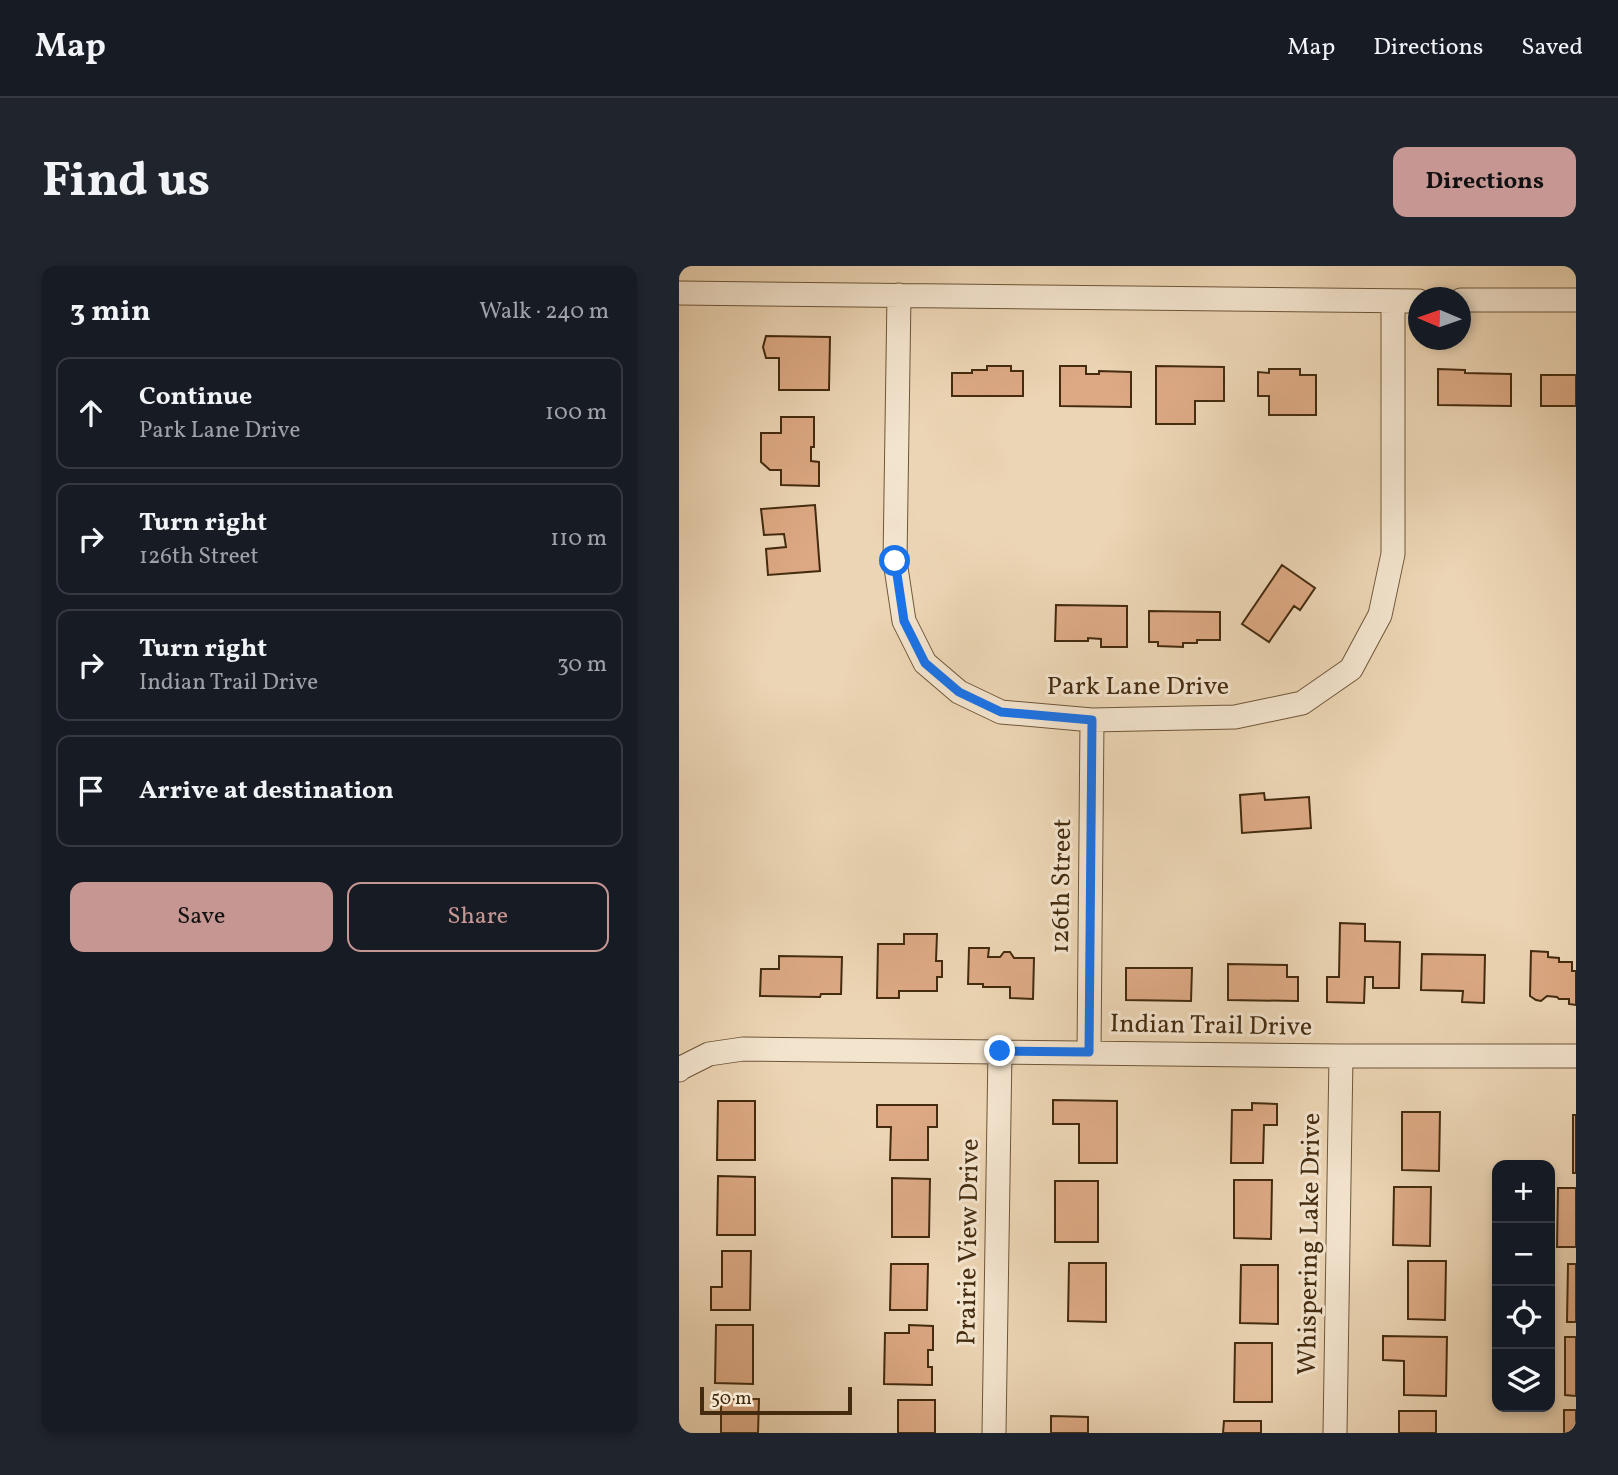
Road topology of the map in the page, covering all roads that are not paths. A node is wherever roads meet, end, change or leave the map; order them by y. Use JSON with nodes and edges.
{"nodes":[{"id":1,"x":679,"y":293,"type":"edge"},
{"id":2,"x":898,"y":295,"type":"junction"},
{"id":3,"x":1471,"y":300,"type":"edge"},
{"id":4,"x":1576,"y":300,"type":"edge"},
{"id":5,"x":1393,"y":301,"type":"junction"},
{"id":6,"x":1408,"y":301,"type":"edge"},
{"id":7,"x":1092,"y":720,"type":"junction"},
{"id":8,"x":1000,"y":1051,"type":"junction"},
{"id":9,"x":1089,"y":1052,"type":"junction"},
{"id":10,"x":1341,"y":1056,"type":"junction"},
{"id":11,"x":1576,"y":1056,"type":"edge"},
{"id":12,"x":680,"y":1069,"type":"edge"},
{"id":13,"x":994,"y":1433,"type":"edge"},
{"id":14,"x":1335,"y":1433,"type":"edge"}],
"edges":[{"from":1,"to":2,"type":"street"},
{"from":2,"to":5,"type":"street"},
{"from":2,"to":7,"type":"street","name":"Park Lane Drive"},
{"from":3,"to":4,"type":"street"},
{"from":5,"to":6,"type":"street"},
{"from":5,"to":7,"type":"street","name":"Park Lane Drive"},
{"from":7,"to":9,"type":"street","name":"126th Street"},
{"from":8,"to":9,"type":"street","name":"Indian Trail Drive"},
{"from":8,"to":12,"type":"street","name":"Indian Trail Drive"},
{"from":8,"to":13,"type":"street","name":"Prairie View Drive"},
{"from":9,"to":10,"type":"street","name":"Indian Trail Drive"},
{"from":10,"to":11,"type":"street","name":"Indian Trail Drive"},
{"from":10,"to":14,"type":"street","name":"Whispering Lake Drive"}]}
